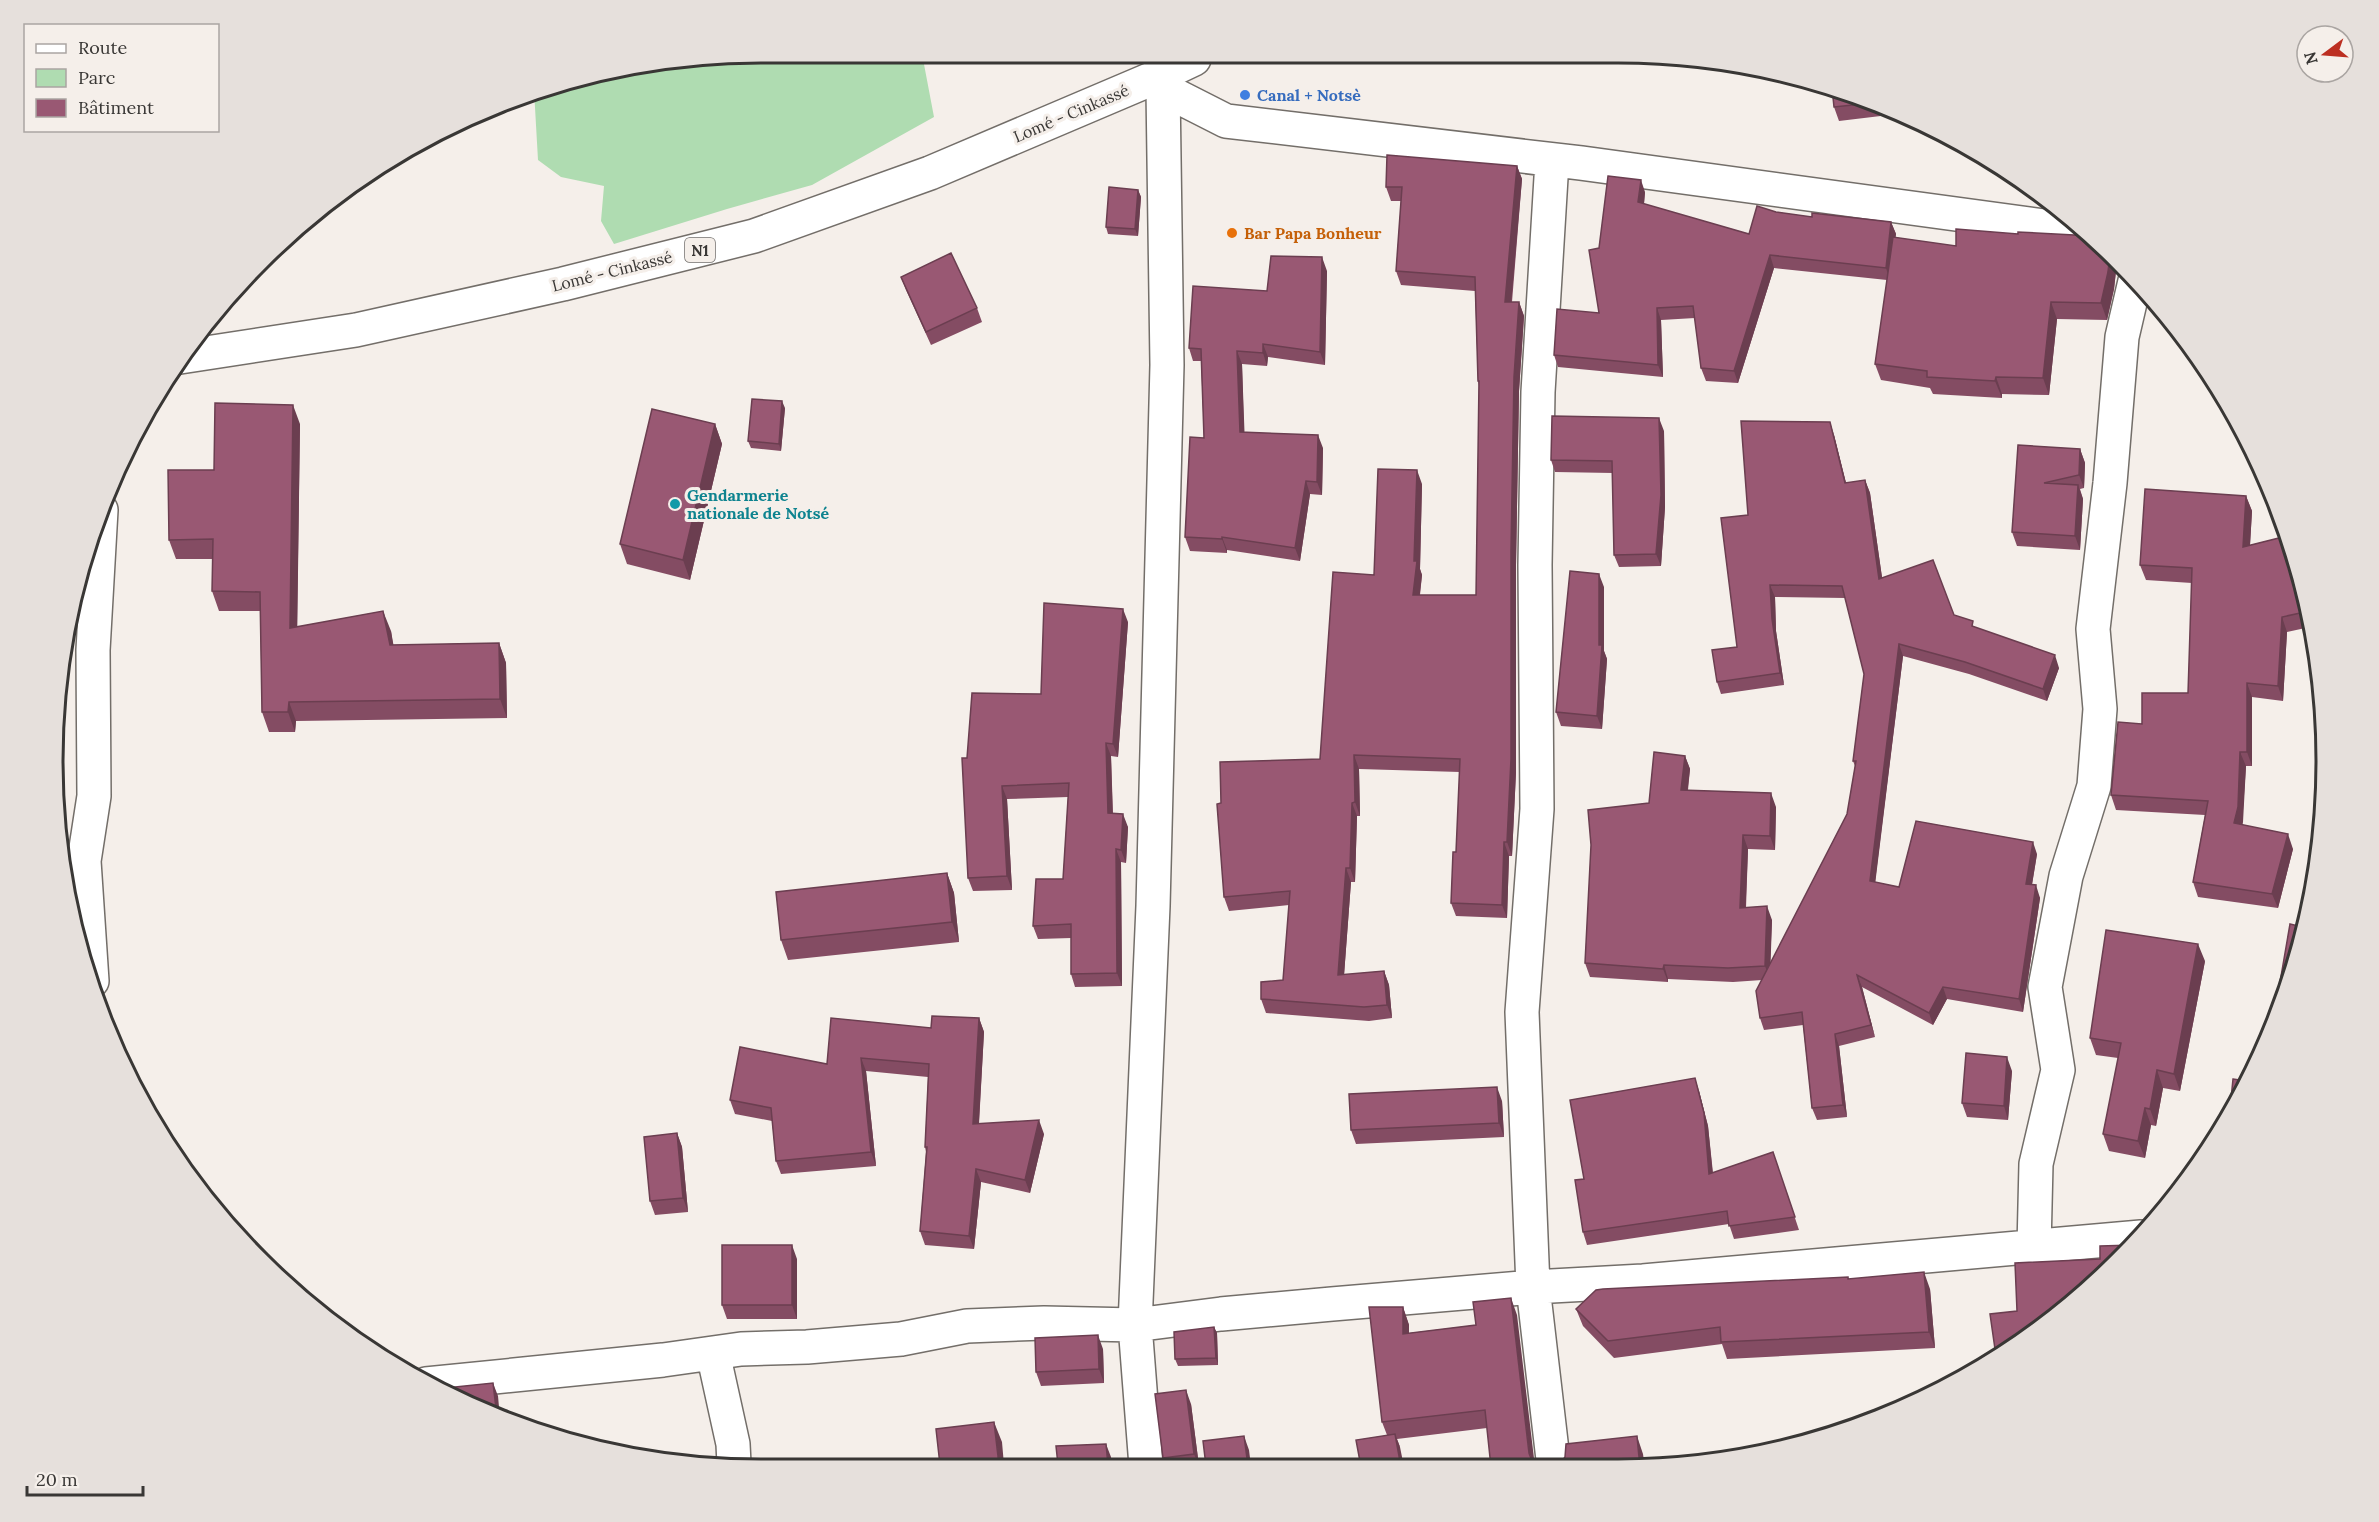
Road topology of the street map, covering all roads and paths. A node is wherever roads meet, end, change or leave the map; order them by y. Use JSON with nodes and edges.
{"nodes":[{"id":1,"x":1188,"y":63,"type":"edge"},
{"id":2,"x":1160,"y":83,"type":"junction"},
{"id":3,"x":1552,"y":161,"type":"junction"},
{"id":4,"x":2070,"y":230,"type":"edge"},
{"id":5,"x":2132,"y":289,"type":"edge"},
{"id":6,"x":194,"y":355,"type":"edge"},
{"id":7,"x":99,"y":539,"type":"edge"},
{"id":8,"x":90,"y":952,"type":"edge"},
{"id":9,"x":2127,"y":1238,"type":"edge"},
{"id":10,"x":2034,"y":1247,"type":"junction"},
{"id":11,"x":1533,"y":1287,"type":"junction"},
{"id":12,"x":1135,"y":1325,"type":"junction"},
{"id":13,"x":713,"y":1353,"type":"junction"},
{"id":14,"x":443,"y":1382,"type":"edge"},
{"id":15,"x":734,"y":1458,"type":"edge"},
{"id":16,"x":1145,"y":1459,"type":"edge"},
{"id":17,"x":1553,"y":1459,"type":"edge"}],
"edges":[{"from":1,"to":2,"type":"main road","name":"Lomé - Cinkassé","number":"N1"},
{"from":2,"to":3,"type":"main road"},
{"from":2,"to":6,"type":"main road","name":"Lomé - Cinkassé","number":"N1"},
{"from":2,"to":12,"type":"main road"},
{"from":3,"to":4,"type":"main road"},
{"from":3,"to":11,"type":"main road"},
{"from":5,"to":10,"type":"main road"},
{"from":7,"to":8,"type":"main road"},
{"from":9,"to":10,"type":"main road"},
{"from":10,"to":11,"type":"main road"},
{"from":11,"to":12,"type":"main road"},
{"from":11,"to":17,"type":"main road"},
{"from":12,"to":13,"type":"main road"},
{"from":12,"to":16,"type":"main road"},
{"from":13,"to":14,"type":"main road"},
{"from":13,"to":15,"type":"main road"}]}
